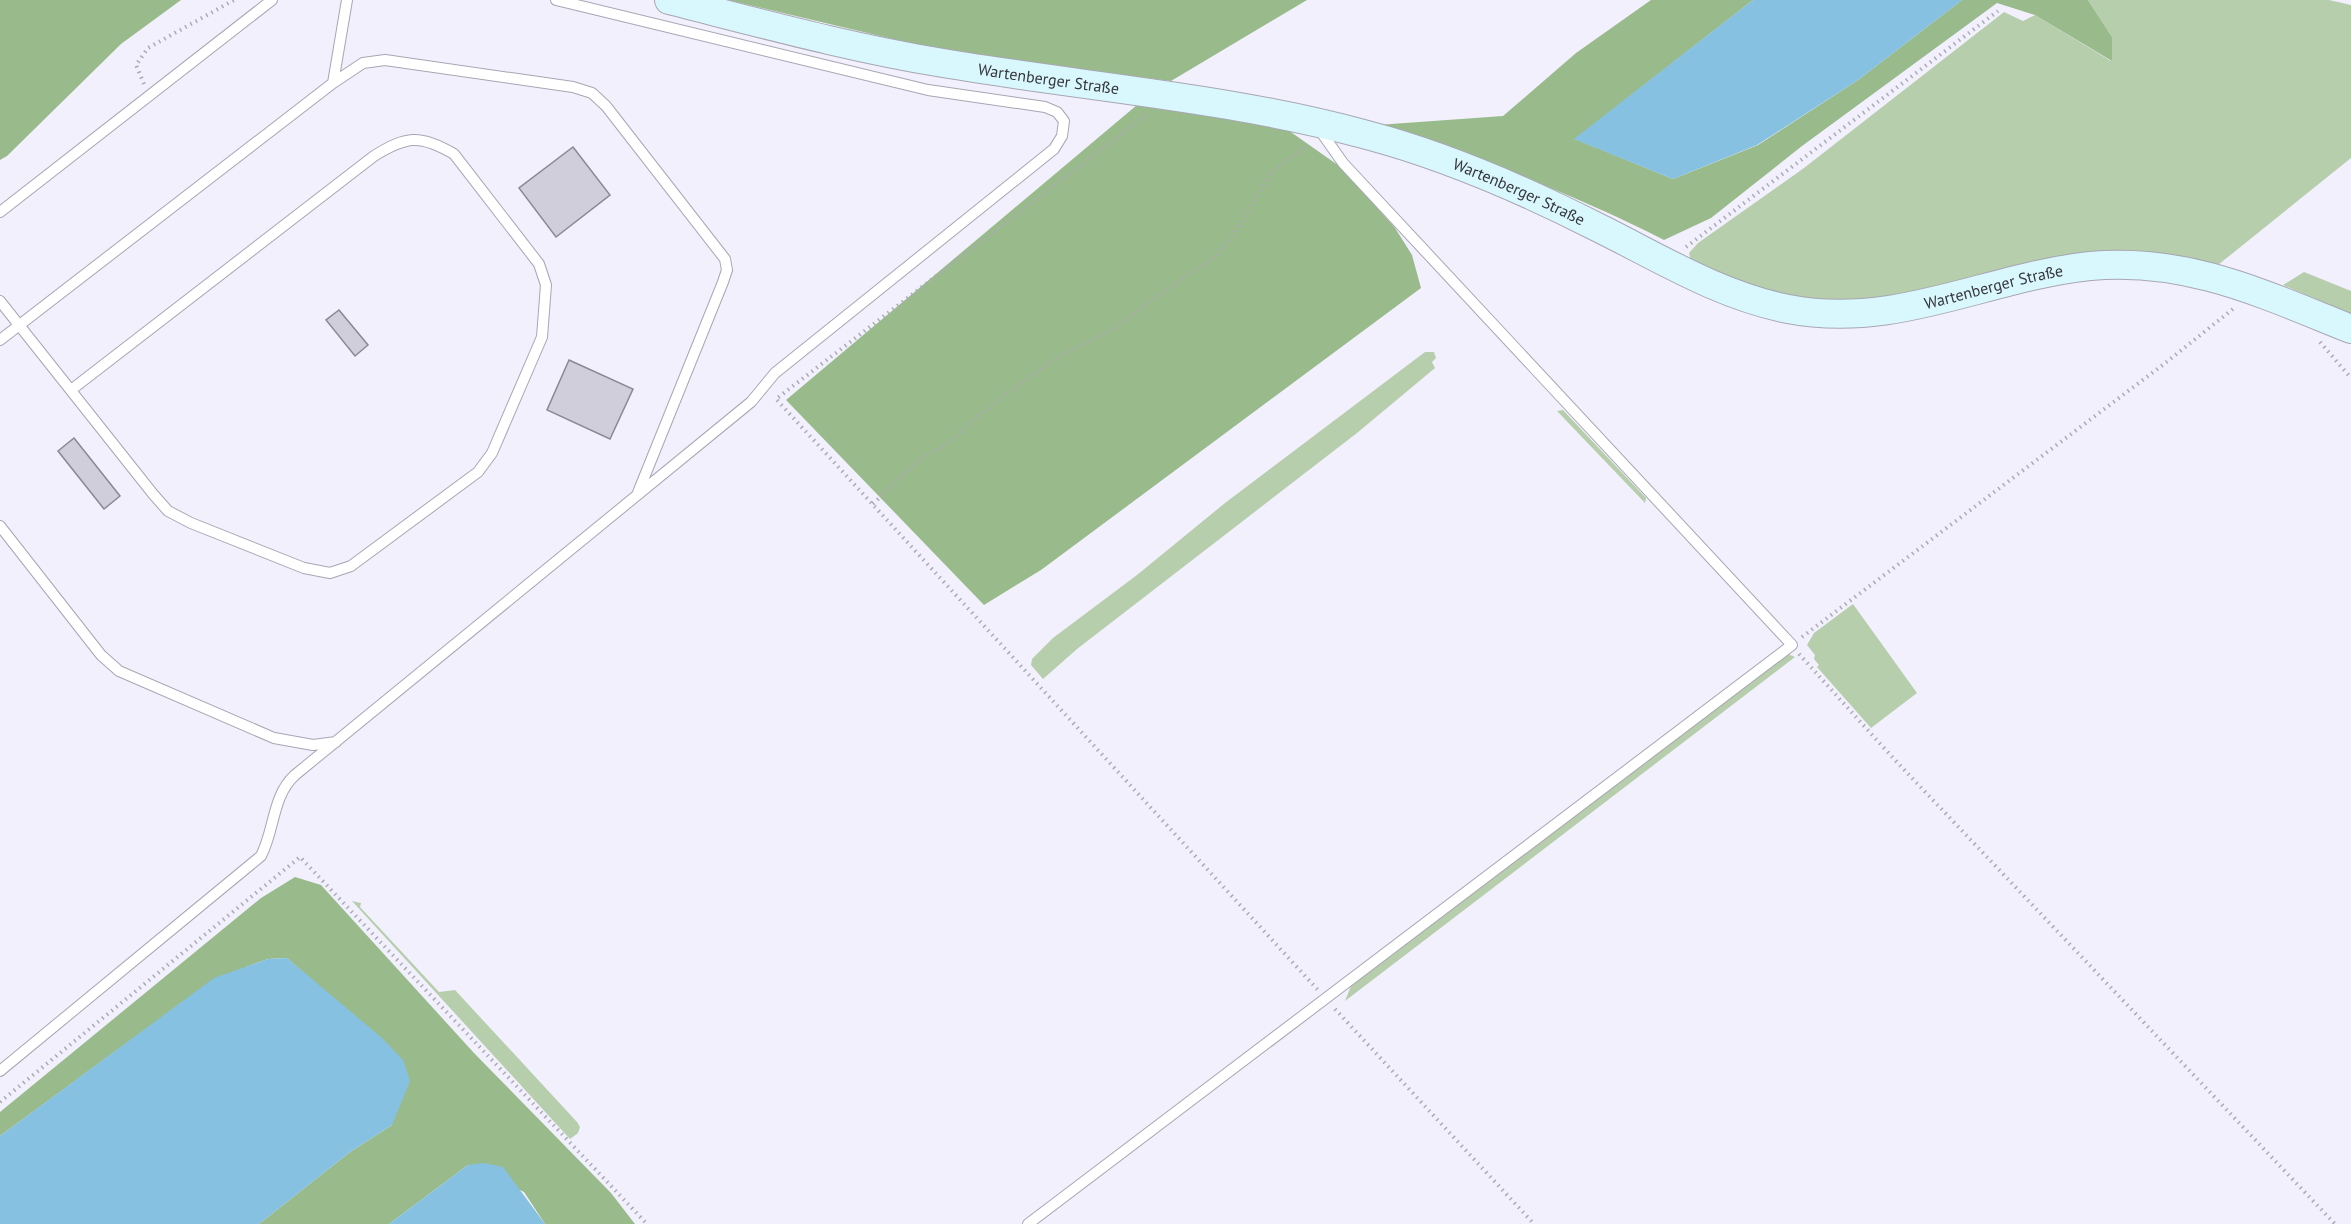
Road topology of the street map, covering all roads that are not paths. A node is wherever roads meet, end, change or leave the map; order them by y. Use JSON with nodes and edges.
{"nodes":[{"id":1,"x":272,"y":0,"type":"edge"},
{"id":2,"x":347,"y":0,"type":"edge"},
{"id":3,"x":556,"y":0,"type":"edge"},
{"id":4,"x":669,"y":0,"type":"edge"},
{"id":5,"x":333,"y":83,"type":"junction"},
{"id":6,"x":1318,"y":128,"type":"junction"},
{"id":7,"x":0,"y":212,"type":"edge"},
{"id":8,"x":0,"y":301,"type":"edge"},
{"id":9,"x":20,"y":325,"type":"junction"},
{"id":10,"x":2351,"y":329,"type":"edge"},
{"id":11,"x":0,"y":340,"type":"edge"},
{"id":12,"x":71,"y":390,"type":"junction"},
{"id":13,"x":637,"y":496,"type":"junction"},
{"id":14,"x":0,"y":526,"type":"edge"},
{"id":15,"x":336,"y":742,"type":"junction"},
{"id":16,"x":0,"y":1071,"type":"edge"},
{"id":17,"x":1028,"y":1224,"type":"edge"}],
"edges":[{"from":1,"to":7,"type":"lane"},
{"from":2,"to":5,"type":"lane"},
{"from":3,"to":13,"type":"lane"},
{"from":4,"to":6,"type":"main road","name":"Wartenberger Straße"},
{"from":5,"to":9,"type":"lane"},
{"from":5,"to":13,"type":"lane"},
{"from":6,"to":10,"type":"main road","name":"Wartenberger Straße"},
{"from":6,"to":17,"type":"lane"},
{"from":8,"to":9,"type":"lane"},
{"from":9,"to":11,"type":"lane"},
{"from":9,"to":12,"type":"lane"},
{"from":12,"to":12,"type":"lane"},
{"from":13,"to":15,"type":"lane"},
{"from":14,"to":15,"type":"lane"},
{"from":15,"to":16,"type":"lane"}]}
